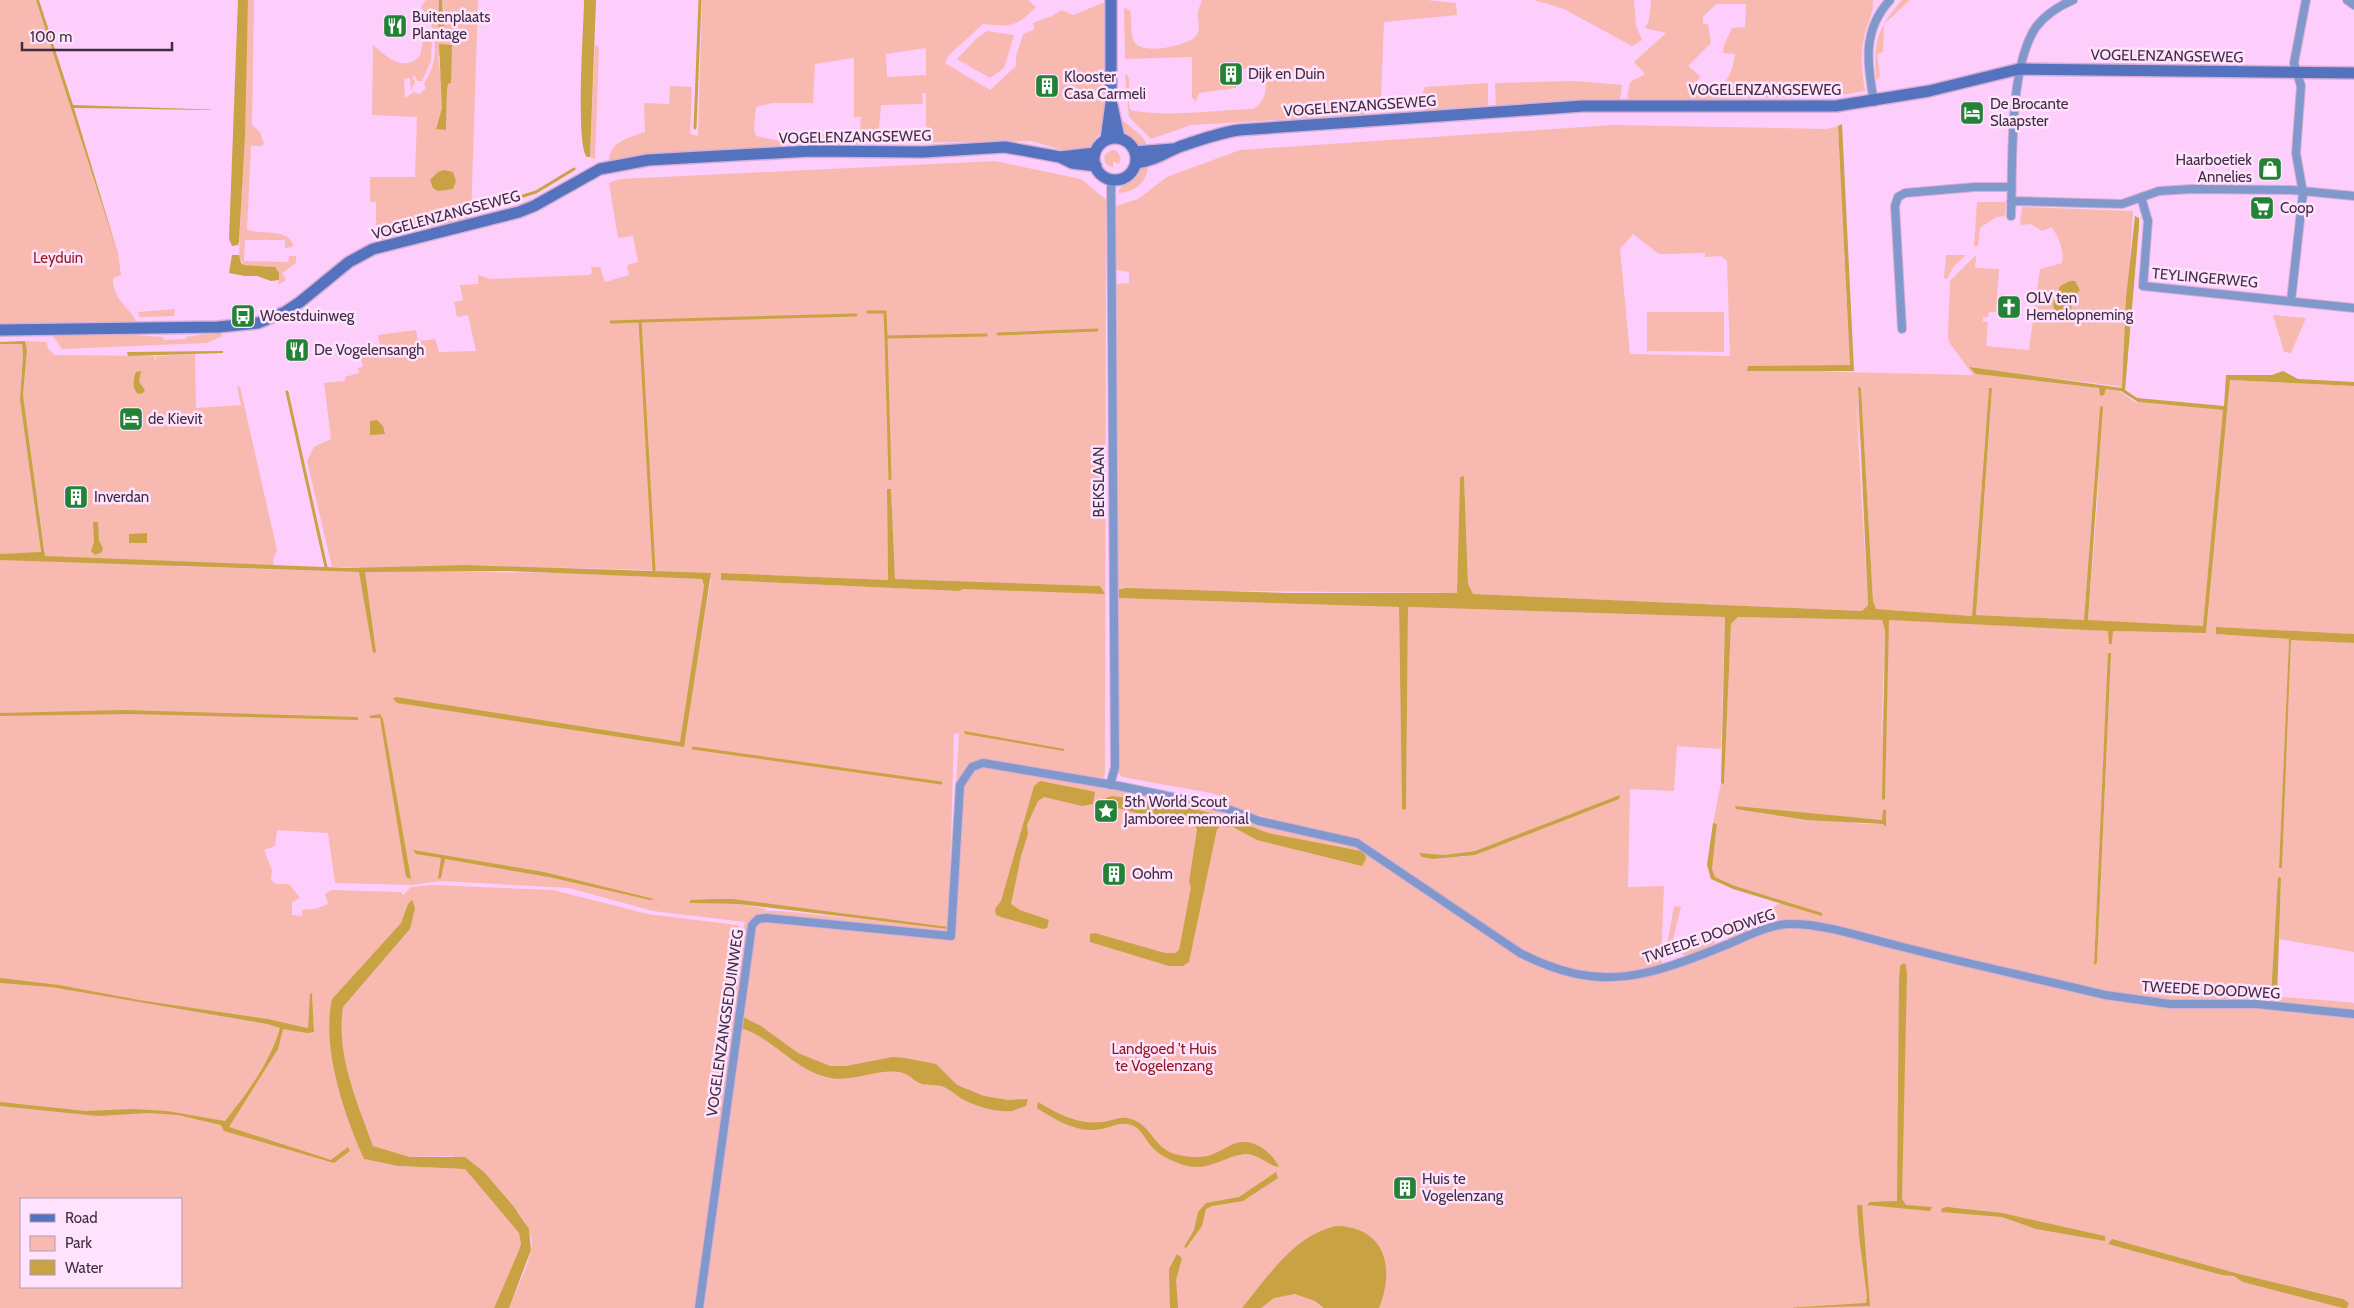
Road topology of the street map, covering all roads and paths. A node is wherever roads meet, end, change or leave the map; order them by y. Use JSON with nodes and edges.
{"nodes":[{"id":1,"x":1111,"y":0,"type":"edge"},
{"id":2,"x":1890,"y":0,"type":"edge"},
{"id":3,"x":2073,"y":0,"type":"edge"},
{"id":4,"x":2306,"y":0,"type":"edge"},
{"id":5,"x":2346,"y":0,"type":"edge"},
{"id":6,"x":2354,"y":5,"type":"edge"},
{"id":7,"x":2019,"y":69,"type":"junction"},
{"id":8,"x":2297,"y":72,"type":"junction"},
{"id":9,"x":2354,"y":73,"type":"edge"},
{"id":10,"x":1874,"y":102,"type":"junction"},
{"id":11,"x":1111,"y":103,"type":"junction"},
{"id":12,"x":1119,"y":138,"type":"junction"},
{"id":13,"x":1106,"y":140,"type":"junction"},
{"id":14,"x":1095,"y":153,"type":"junction"},
{"id":15,"x":1060,"y":157,"type":"junction"},
{"id":16,"x":1135,"y":157,"type":"junction"},
{"id":17,"x":1096,"y":166,"type":"junction"},
{"id":18,"x":1112,"y":179,"type":"junction"},
{"id":19,"x":2012,"y":187,"type":"junction"},
{"id":20,"x":2303,"y":193,"type":"junction"},
{"id":21,"x":2354,"y":196,"type":"edge"},
{"id":22,"x":2141,"y":198,"type":"junction"},
{"id":23,"x":2011,"y":201,"type":"junction"},
{"id":24,"x":2011,"y":216,"type":"dead end"},
{"id":25,"x":2291,"y":301,"type":"junction"},
{"id":26,"x":2354,"y":308,"type":"edge"},
{"id":27,"x":1902,"y":329,"type":"dead end"},
{"id":28,"x":0,"y":330,"type":"edge"},
{"id":29,"x":1110,"y":785,"type":"junction"},
{"id":30,"x":2354,"y":1014,"type":"edge"},
{"id":31,"x":699,"y":1308,"type":"edge"}],
"edges":[{"from":1,"to":11,"type":"main road"},
{"from":2,"to":10,"type":"street"},
{"from":3,"to":7,"type":"street"},
{"from":4,"to":8,"type":"street"},
{"from":5,"to":6,"type":"street"},
{"from":7,"to":8,"type":"main road","name":"VOGELENZANGSEWEG"},
{"from":7,"to":10,"type":"main road","name":"VOGELENZANGSEWEG"},
{"from":7,"to":19,"type":"street"},
{"from":8,"to":9,"type":"main road","name":"VOGELENZANGSEWEG"},
{"from":8,"to":20,"type":"street"},
{"from":10,"to":16,"type":"main road","name":"VOGELENZANGSEWEG"},
{"from":11,"to":12,"type":"main road"},
{"from":11,"to":13,"type":"main road"},
{"from":12,"to":13,"type":"main road"},
{"from":12,"to":16,"type":"main road"},
{"from":13,"to":14,"type":"main road"},
{"from":14,"to":15,"type":"main road","name":"VOGELENZANGSEWEG"},
{"from":14,"to":17,"type":"main road"},
{"from":15,"to":17,"type":"main road","name":"VOGELENZANGSEWEG"},
{"from":15,"to":28,"type":"main road","name":"VOGELENZANGSEWEG"},
{"from":16,"to":18,"type":"main road"},
{"from":17,"to":18,"type":"main road"},
{"from":18,"to":29,"type":"street","name":"BEKSLAAN"},
{"from":19,"to":23,"type":"street"},
{"from":19,"to":27,"type":"street"},
{"from":20,"to":21,"type":"street"},
{"from":20,"to":22,"type":"street"},
{"from":20,"to":25,"type":"street"},
{"from":22,"to":23,"type":"street"},
{"from":22,"to":25,"type":"street","name":"TEYLINGERWEG"},
{"from":23,"to":24,"type":"street"},
{"from":25,"to":26,"type":"street","name":"TEYLINGERWEG"},
{"from":29,"to":30,"type":"street","name":"TWEEDE DOODWEG"},
{"from":29,"to":31,"type":"street","name":"VOGELENZANGSEDUINWEG"}]}
